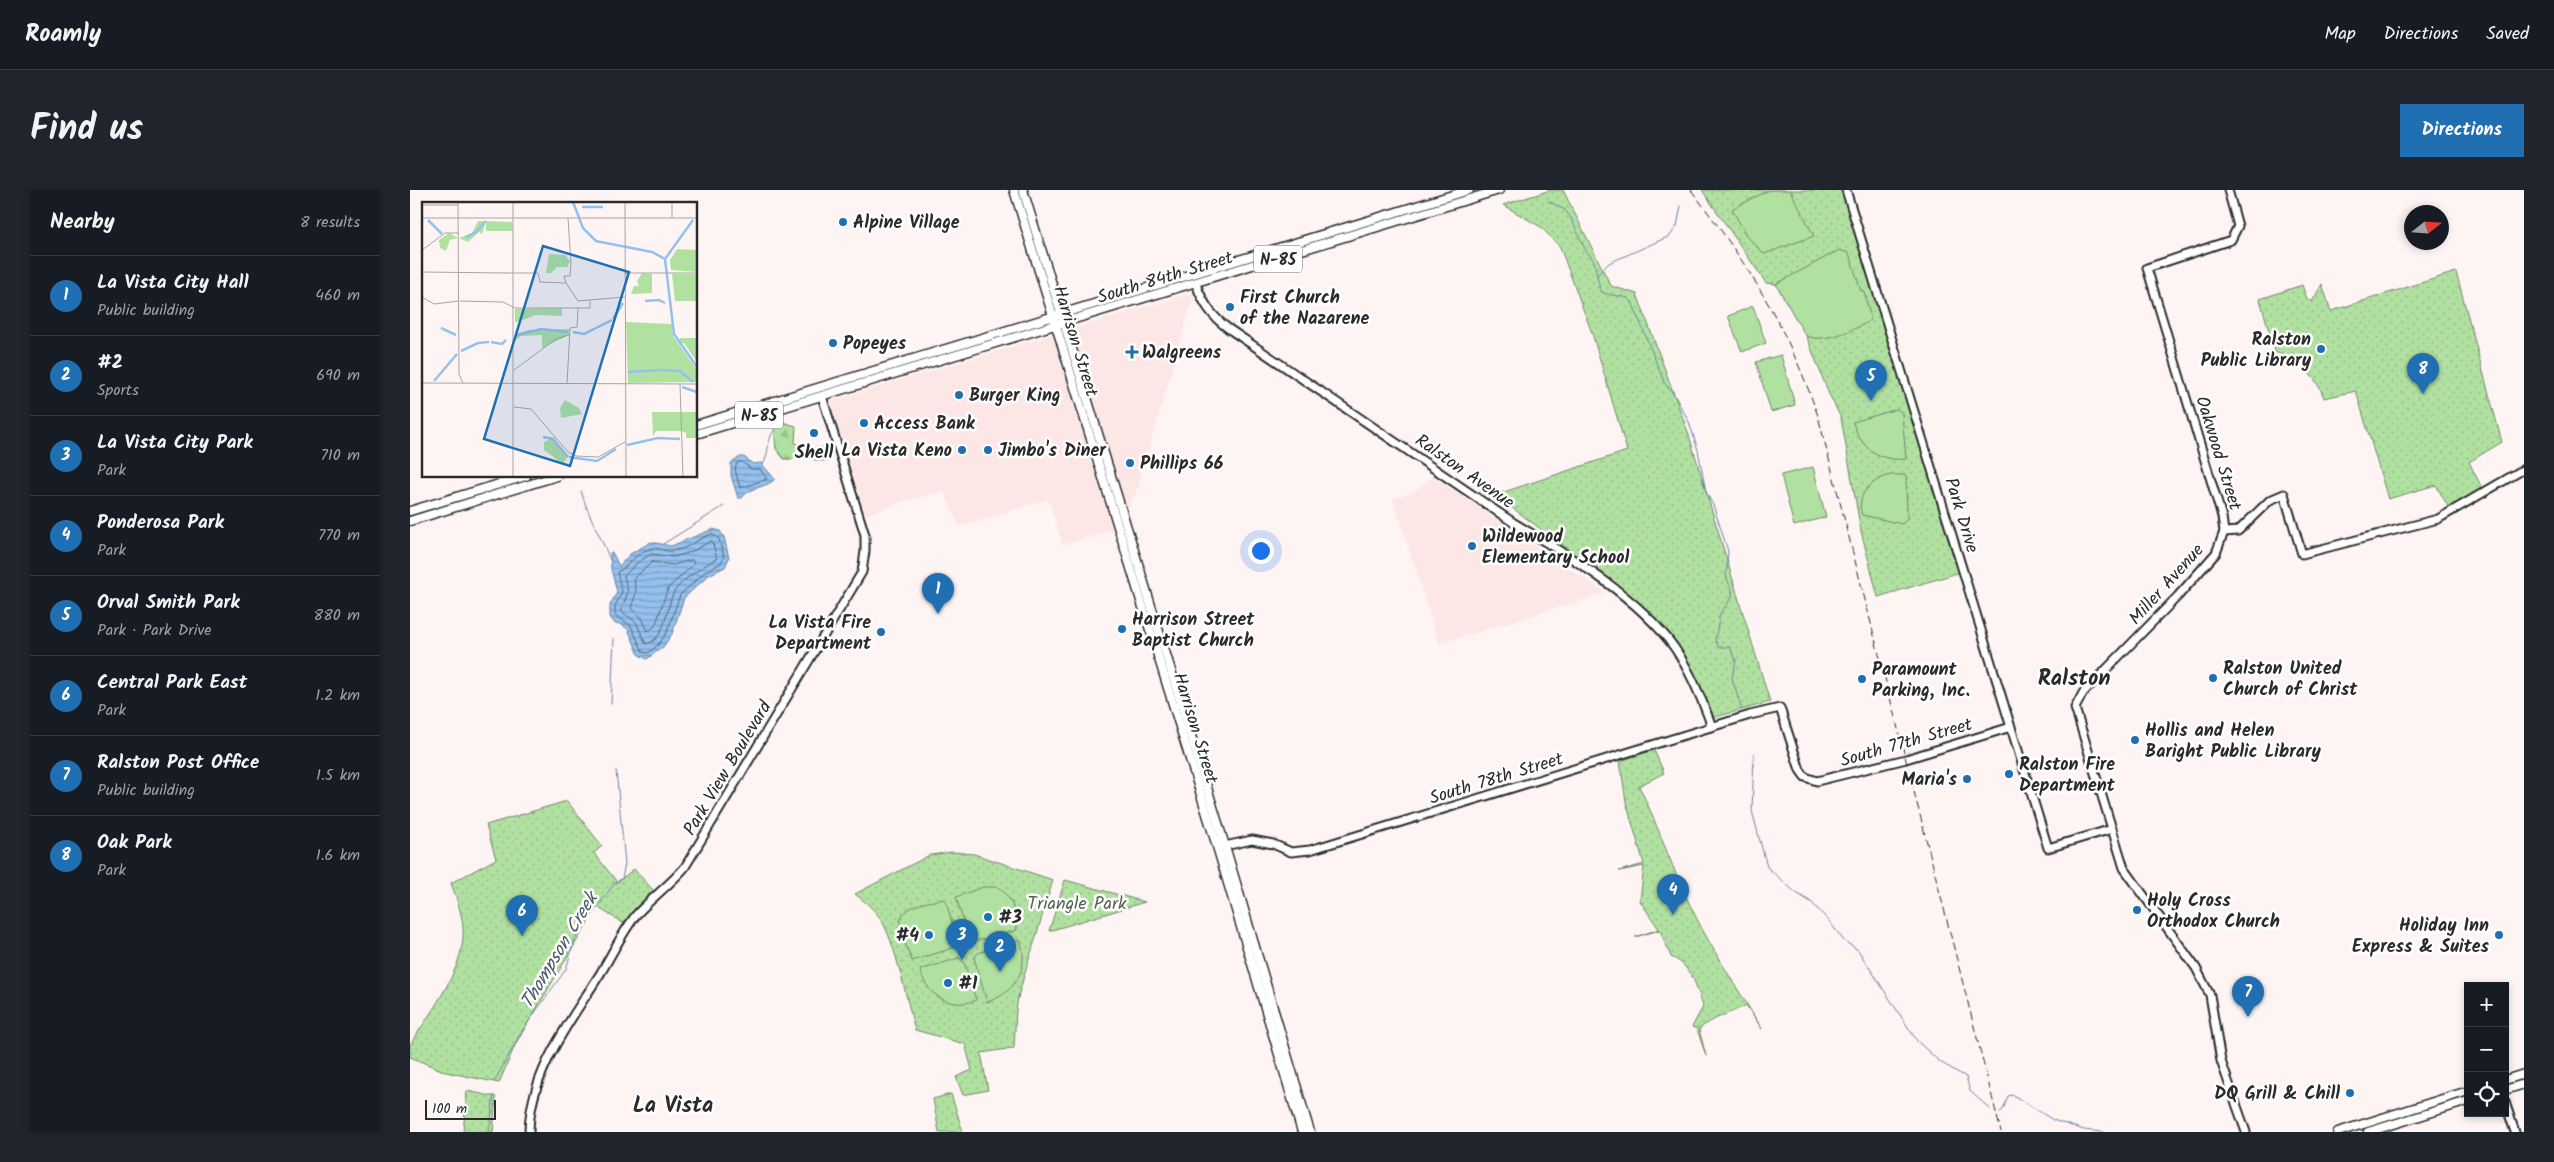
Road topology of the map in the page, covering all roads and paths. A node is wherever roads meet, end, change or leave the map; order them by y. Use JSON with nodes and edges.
{"nodes":[{"id":1,"x":1014,"y":190,"type":"edge"},
{"id":2,"x":1023,"y":190,"type":"edge"},
{"id":3,"x":1469,"y":190,"type":"edge"},
{"id":4,"x":1499,"y":190,"type":"edge"},
{"id":5,"x":1846,"y":190,"type":"edge"},
{"id":6,"x":2228,"y":190,"type":"edge"},
{"id":7,"x":1243,"y":260,"type":"junction"},
{"id":8,"x":1196,"y":284,"type":"junction"},
{"id":9,"x":1057,"y":316,"type":"junction"},
{"id":10,"x":1060,"y":325,"type":"junction"},
{"id":11,"x":822,"y":396,"type":"junction"},
{"id":12,"x":698,"y":424,"type":"edge"},
{"id":13,"x":698,"y":433,"type":"edge"},
{"id":14,"x":2524,"y":469,"type":"edge"},
{"id":15,"x":519,"y":478,"type":"edge"},
{"id":16,"x":550,"y":478,"type":"edge"},
{"id":17,"x":410,"y":511,"type":"edge"},
{"id":18,"x":410,"y":521,"type":"edge"},
{"id":19,"x":2224,"y":532,"type":"junction"},
{"id":20,"x":1712,"y":727,"type":"junction"},
{"id":21,"x":2012,"y":727,"type":"junction"},
{"id":22,"x":1808,"y":779,"type":"joint"},
{"id":23,"x":2112,"y":829,"type":"junction"},
{"id":24,"x":1223,"y":846,"type":"junction"},
{"id":25,"x":2524,"y":1074,"type":"edge"},
{"id":26,"x":2509,"y":1079,"type":"edge"},
{"id":27,"x":2524,"y":1084,"type":"edge"},
{"id":28,"x":2509,"y":1089,"type":"edge"},
{"id":29,"x":2464,"y":1092,"type":"edge"},
{"id":30,"x":2464,"y":1102,"type":"edge"},
{"id":31,"x":2509,"y":1114,"type":"edge"},
{"id":32,"x":529,"y":1132,"type":"edge"},
{"id":33,"x":1302,"y":1132,"type":"edge"},
{"id":34,"x":1310,"y":1132,"type":"edge"},
{"id":35,"x":2246,"y":1132,"type":"edge"},
{"id":36,"x":2338,"y":1132,"type":"edge"},
{"id":37,"x":2368,"y":1132,"type":"edge"},
{"id":38,"x":2515,"y":1132,"type":"edge"}],
"edges":[{"from":1,"to":9,"type":"main road","name":"Harrison Street"},
{"from":2,"to":9,"type":"main road","name":"Harrison Street"},
{"from":3,"to":7,"type":"main road","name":"South 84th Street","number":"N-85"},
{"from":4,"to":8,"type":"main road","name":"South 84th Street","number":"N-85"},
{"from":5,"to":21,"type":"street","name":"Park Drive"},
{"from":6,"to":19,"type":"street","name":"Oakwood Street"},
{"from":7,"to":8,"type":"main road"},
{"from":7,"to":9,"type":"main road","name":"South 84th Street","number":"N-85"},
{"from":8,"to":10,"type":"main road","name":"South 84th Street","number":"N-85"},
{"from":8,"to":20,"type":"street","name":"Ralston Avenue"},
{"from":9,"to":10,"type":"main road","name":"Harrison Street"},
{"from":9,"to":12,"type":"main road","name":"South 84th Street","number":"N-85"},
{"from":10,"to":11,"type":"main road","name":"South 84th Street","number":"N-85"},
{"from":10,"to":24,"type":"main road","name":"Harrison Street"},
{"from":10,"to":33,"type":"main road","name":"Harrison Street"},
{"from":11,"to":13,"type":"main road","name":"South 84th Street","number":"N-85"},
{"from":11,"to":32,"type":"street","name":"Park View Boulevard"},
{"from":14,"to":19,"type":"street"},
{"from":15,"to":17,"type":"main road"},
{"from":16,"to":18,"type":"main road"},
{"from":19,"to":23,"type":"street","name":"Miller Avenue"},
{"from":20,"to":22,"type":"street","name":"South 78th Street"},
{"from":20,"to":24,"type":"street","name":"South 78th Street"},
{"from":21,"to":22,"type":"street","name":"South 77th Street"},
{"from":21,"to":23,"type":"street","name":"Park Drive"},
{"from":23,"to":35,"type":"street"},
{"from":24,"to":34,"type":"main road","name":"Harrison Street"},
{"from":25,"to":26,"type":"main road"},
{"from":27,"to":28,"type":"main road"},
{"from":29,"to":36,"type":"main road"},
{"from":30,"to":37,"type":"main road"},
{"from":31,"to":38,"type":"street"}]}
